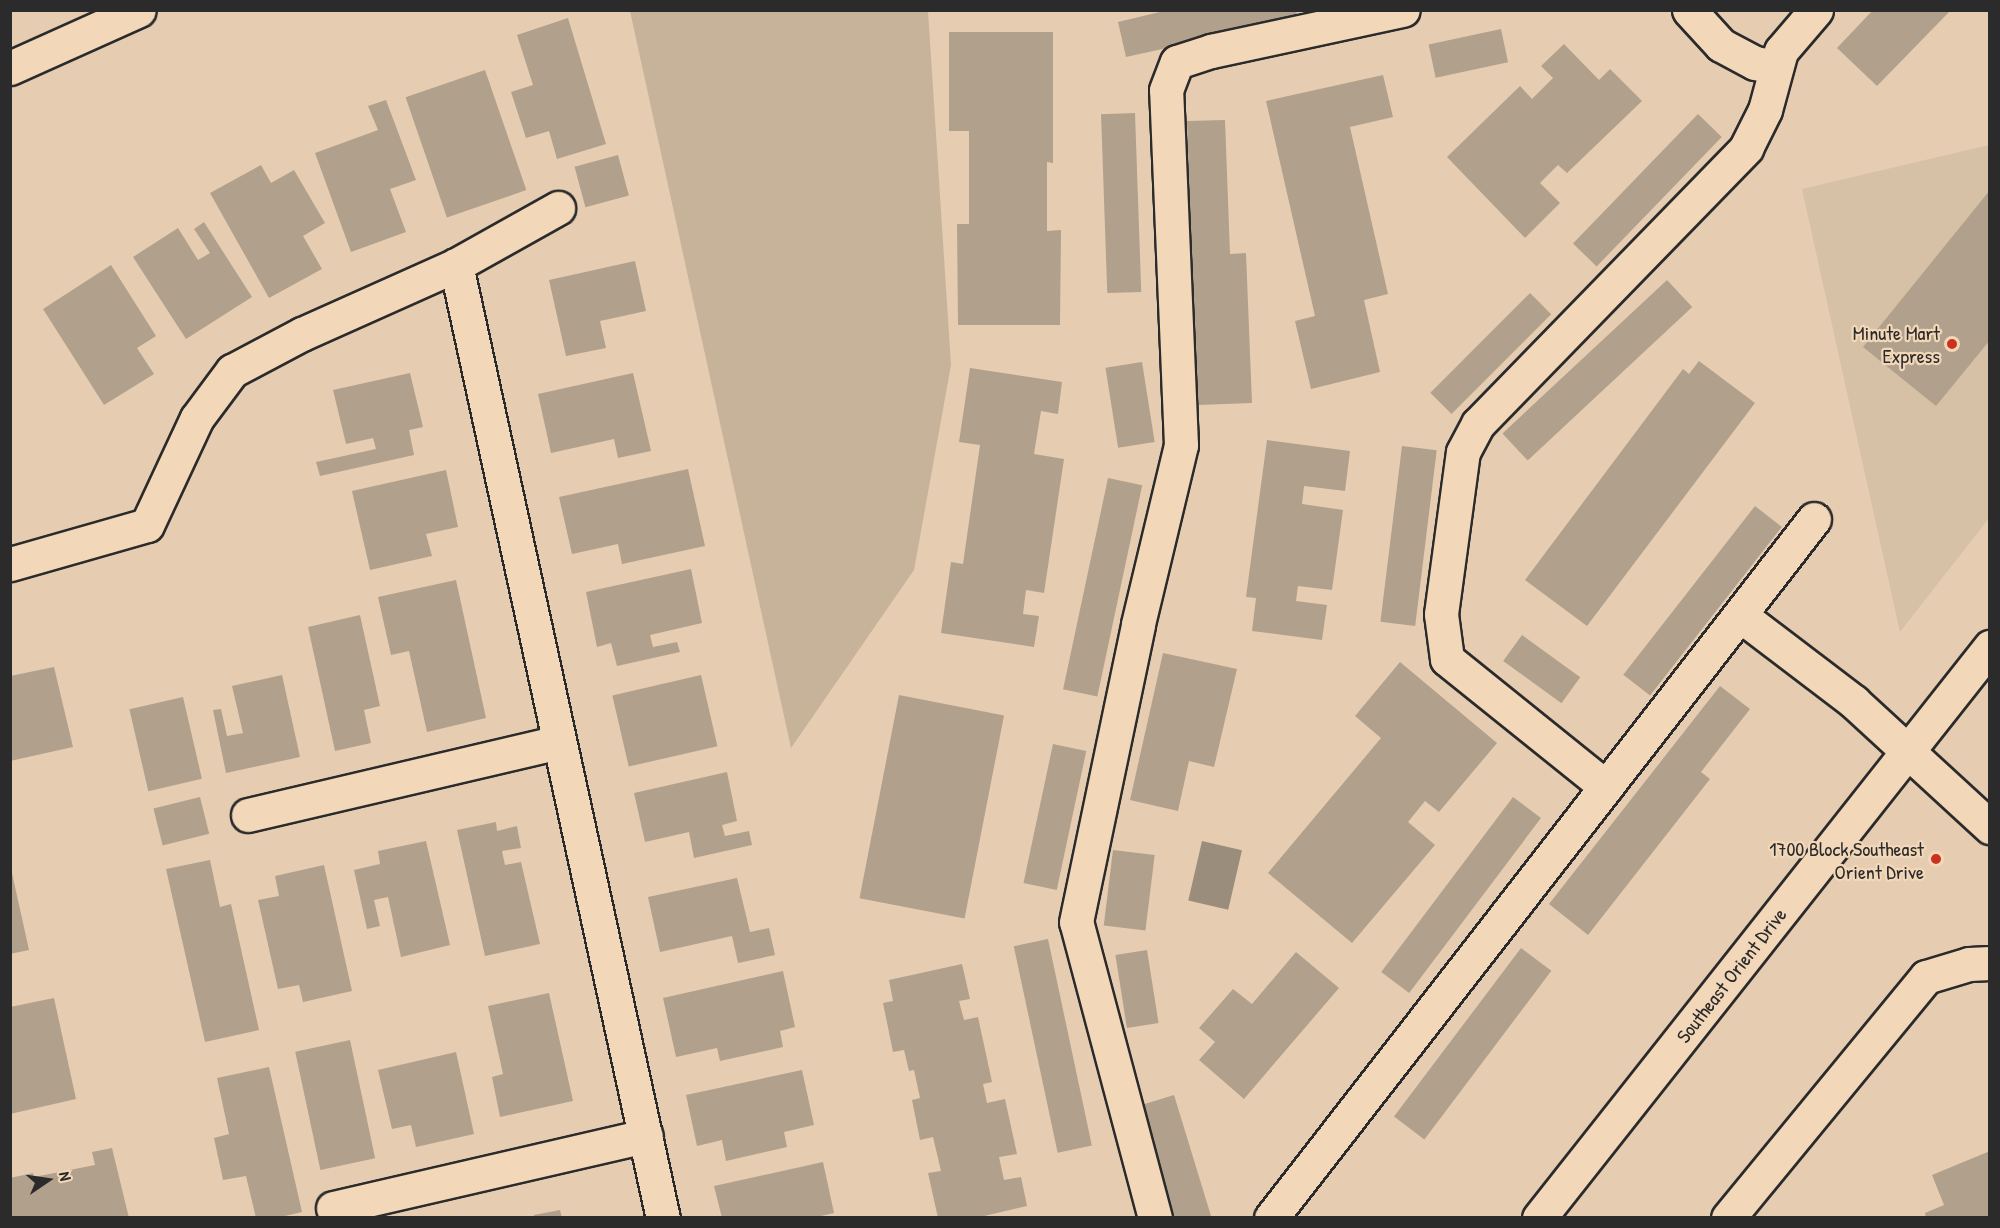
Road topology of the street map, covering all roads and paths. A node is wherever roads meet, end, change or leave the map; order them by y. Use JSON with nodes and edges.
{"nodes":[{"id":1,"x":139,"y":10,"type":"edge"},
{"id":2,"x":1403,"y":10,"type":"edge"},
{"id":3,"x":1689,"y":10,"type":"edge"},
{"id":4,"x":1816,"y":10,"type":"edge"},
{"id":5,"x":1775,"y":66,"type":"junction"},
{"id":6,"x":10,"y":68,"type":"edge"},
{"id":7,"x":558,"y":208,"type":"dead end"},
{"id":8,"x":456,"y":265,"type":"junction"},
{"id":9,"x":1814,"y":519,"type":"dead end"},
{"id":10,"x":10,"y":564,"type":"edge"},
{"id":11,"x":1740,"y":615,"type":"junction"},
{"id":12,"x":1989,"y":647,"type":"edge"},
{"id":13,"x":559,"y":742,"type":"junction"},
{"id":14,"x":1907,"y":751,"type":"junction"},
{"id":15,"x":1606,"y":787,"type":"junction"},
{"id":16,"x":248,"y":815,"type":"dead end"},
{"id":17,"x":1989,"y":827,"type":"edge"},
{"id":18,"x":1989,"y":963,"type":"edge"},
{"id":19,"x":646,"y":1136,"type":"junction"},
{"id":20,"x":333,"y":1208,"type":"dead end"},
{"id":21,"x":663,"y":1218,"type":"edge"},
{"id":22,"x":1155,"y":1218,"type":"edge"},
{"id":23,"x":1271,"y":1218,"type":"edge"},
{"id":24,"x":1539,"y":1218,"type":"edge"},
{"id":25,"x":1728,"y":1218,"type":"edge"}],
"edges":[{"from":1,"to":6,"type":"main road"},
{"from":2,"to":22,"type":"main road"},
{"from":3,"to":5,"type":"main road"},
{"from":4,"to":5,"type":"main road"},
{"from":5,"to":15,"type":"main road"},
{"from":7,"to":8,"type":"main road"},
{"from":8,"to":10,"type":"main road"},
{"from":8,"to":13,"type":"main road"},
{"from":9,"to":11,"type":"main road"},
{"from":11,"to":14,"type":"main road"},
{"from":11,"to":15,"type":"main road"},
{"from":12,"to":14,"type":"main road","name":"Southeast Orient Drive"},
{"from":13,"to":16,"type":"main road"},
{"from":13,"to":19,"type":"main road"},
{"from":14,"to":17,"type":"main road"},
{"from":14,"to":24,"type":"main road","name":"Southeast Orient Drive"},
{"from":15,"to":23,"type":"main road"},
{"from":18,"to":25,"type":"main road"},
{"from":19,"to":20,"type":"main road"},
{"from":19,"to":21,"type":"main road"}]}
